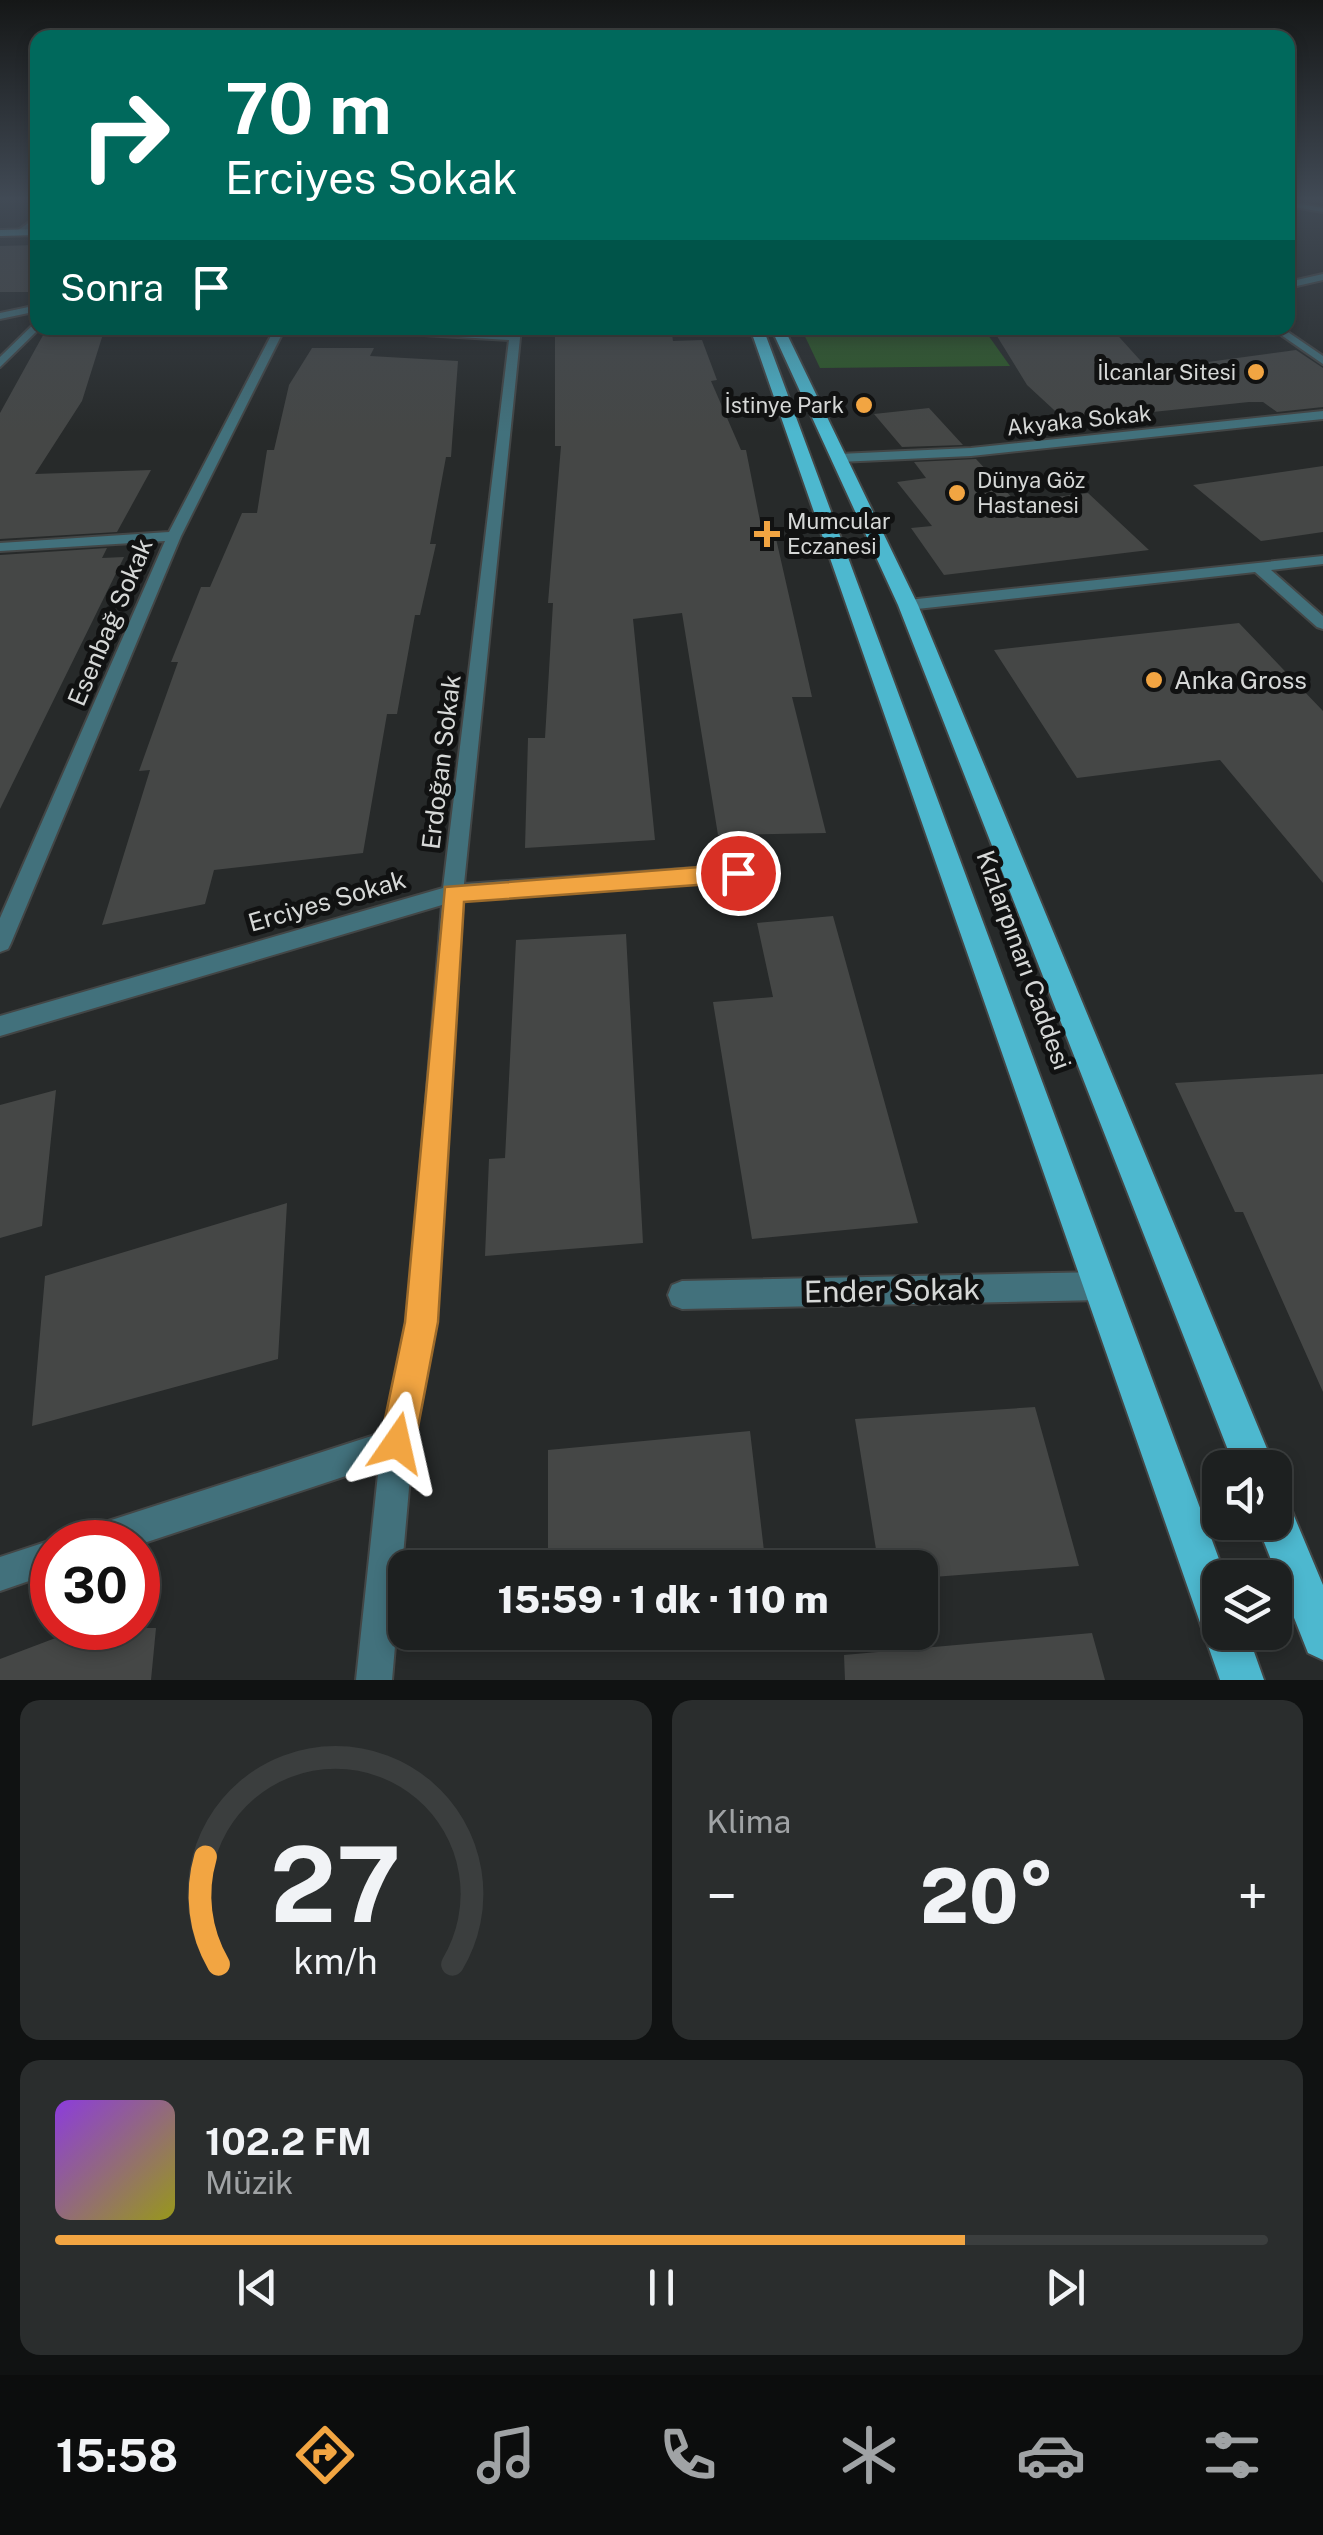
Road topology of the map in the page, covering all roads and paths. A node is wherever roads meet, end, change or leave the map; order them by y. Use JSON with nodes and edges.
{"nodes":[{"id":1,"x":1323,"y":277,"type":"edge"},
{"id":2,"x":1295,"y":283,"type":"edge"},
{"id":3,"x":0,"y":304,"type":"edge"},
{"id":4,"x":30,"y":306,"type":"edge"},
{"id":5,"x":30,"y":308,"type":"edge"},
{"id":6,"x":0,"y":316,"type":"edge"},
{"id":7,"x":30,"y":332,"type":"edge"},
{"id":8,"x":276,"y":335,"type":"edge"},
{"id":9,"x":515,"y":335,"type":"edge"},
{"id":10,"x":759,"y":335,"type":"edge"},
{"id":11,"x":780,"y":335,"type":"edge"},
{"id":12,"x":1286,"y":335,"type":"edge"},
{"id":13,"x":1323,"y":360,"type":"edge"},
{"id":14,"x":0,"y":364,"type":"edge"},
{"id":15,"x":1323,"y":415,"type":"edge"},
{"id":16,"x":839,"y":458,"type":"junction"},
{"id":17,"x":174,"y":536,"type":"junction"},
{"id":18,"x":0,"y":546,"type":"edge"},
{"id":19,"x":1323,"y":560,"type":"edge"},
{"id":20,"x":1261,"y":569,"type":"junction"},
{"id":21,"x":908,"y":605,"type":"junction"},
{"id":22,"x":1323,"y":624,"type":"edge"},
{"id":23,"x":738,"y":873,"type":"dead end"},
{"id":24,"x":453,"y":893,"type":"junction"},
{"id":25,"x":0,"y":942,"type":"edge"},
{"id":26,"x":0,"y":1026,"type":"edge"},
{"id":27,"x":1102,"y":1286,"type":"junction"},
{"id":28,"x":682,"y":1295,"type":"dead end"},
{"id":29,"x":397,"y":1443,"type":"junction"},
{"id":30,"x":1247,"y":1450,"type":"edge"},
{"id":31,"x":160,"y":1521,"type":"edge"},
{"id":32,"x":1284,"y":1540,"type":"edge"},
{"id":33,"x":30,"y":1564,"type":"edge"},
{"id":34,"x":1202,"y":1567,"type":"edge"},
{"id":35,"x":0,"y":1574,"type":"edge"},
{"id":36,"x":1323,"y":1638,"type":"edge"},
{"id":37,"x":1231,"y":1650,"type":"edge"},
{"id":38,"x":374,"y":1680,"type":"edge"},
{"id":39,"x":1242,"y":1680,"type":"edge"}],
"edges":[{"from":1,"to":2,"type":"street"},
{"from":3,"to":4,"type":"street"},
{"from":5,"to":6,"type":"street"},
{"from":7,"to":14,"type":"street"},
{"from":8,"to":17,"type":"street","name":"Esenbağ Sokak"},
{"from":9,"to":24,"type":"street","name":"Erdoğan Sokak"},
{"from":10,"to":27,"type":"main road","name":"Kızlarpınarı Caddesi"},
{"from":11,"to":16,"type":"main road","name":"Kızlarpınarı Caddesi"},
{"from":12,"to":13,"type":"street"},
{"from":15,"to":16,"type":"street","name":"Akyaka Sokak"},
{"from":16,"to":21,"type":"main road","name":"Kızlarpınarı Caddesi"},
{"from":17,"to":18,"type":"street"},
{"from":17,"to":25,"type":"street","name":"Esenbağ Sokak"},
{"from":19,"to":20,"type":"street"},
{"from":20,"to":21,"type":"street"},
{"from":20,"to":22,"type":"street"},
{"from":21,"to":30,"type":"main road","name":"Kızlarpınarı Caddesi"},
{"from":23,"to":24,"type":"street","name":"Erciyes Sokak"},
{"from":24,"to":26,"type":"street","name":"Erciyes Sokak"},
{"from":24,"to":29,"type":"street","name":"Erdoğan Sokak"},
{"from":27,"to":28,"type":"street","name":"Ender Sokak"},
{"from":27,"to":34,"type":"main road","name":"Kızlarpınarı Caddesi"},
{"from":29,"to":31,"type":"street"},
{"from":29,"to":38,"type":"street","name":"Erdoğan Sokak"},
{"from":32,"to":36,"type":"main road"},
{"from":33,"to":35,"type":"street"},
{"from":37,"to":39,"type":"main road"}]}
